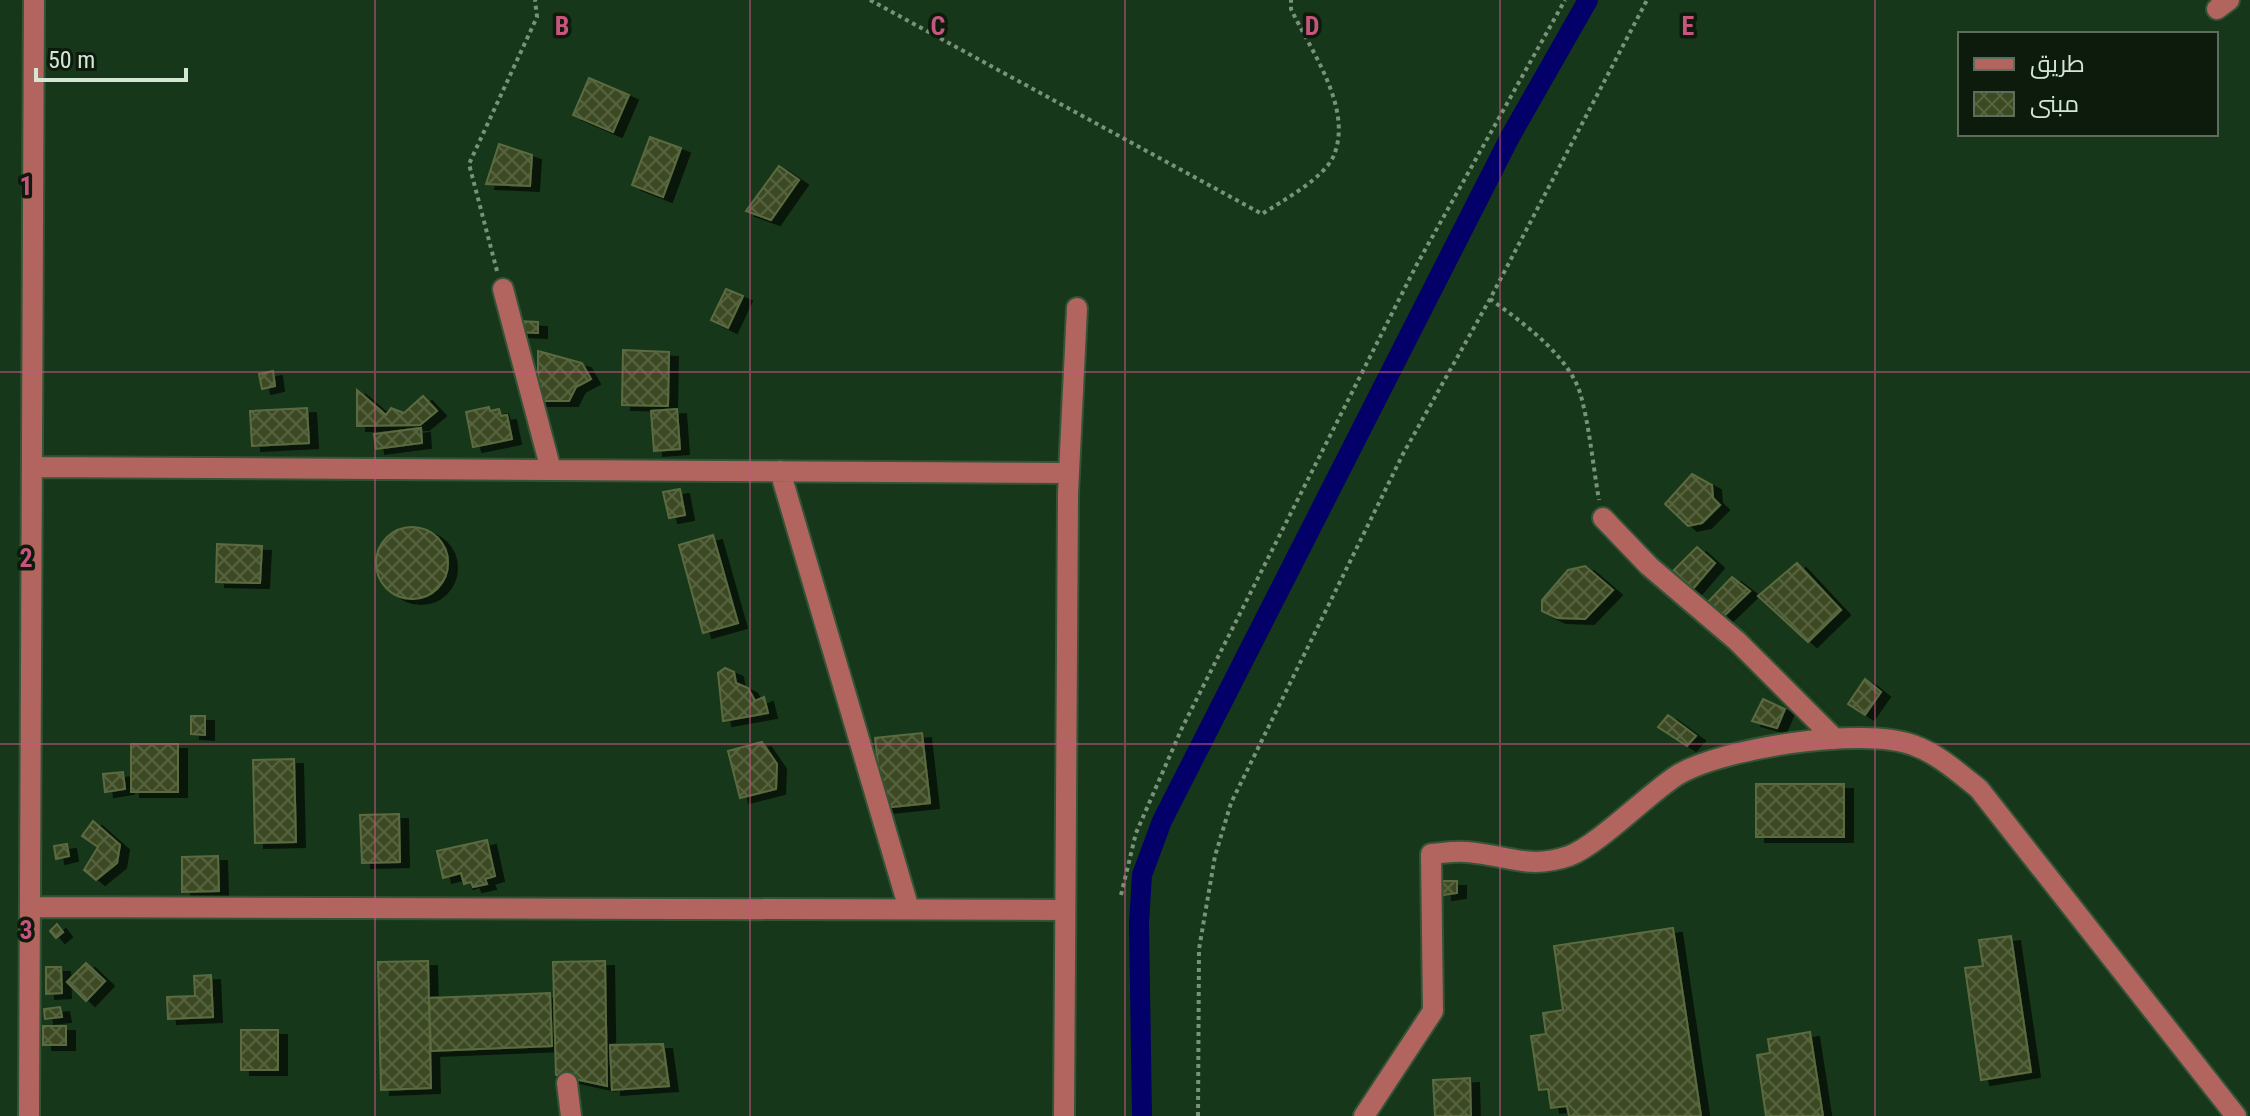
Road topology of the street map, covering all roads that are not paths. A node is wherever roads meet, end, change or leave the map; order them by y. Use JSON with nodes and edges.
{"nodes":[{"id":1,"x":34,"y":0,"type":"edge"},
{"id":2,"x":503,"y":289,"type":"road end"},
{"id":3,"x":1077,"y":308,"type":"dead end"},
{"id":4,"x":32,"y":467,"type":"junction"},
{"id":5,"x":551,"y":470,"type":"junction"},
{"id":6,"x":780,"y":471,"type":"junction"},
{"id":7,"x":1069,"y":473,"type":"junction"},
{"id":8,"x":1603,"y":518,"type":"road end"},
{"id":9,"x":1835,"y":739,"type":"junction"},
{"id":10,"x":30,"y":907,"type":"junction"},
{"id":11,"x":909,"y":909,"type":"junction"},
{"id":12,"x":1065,"y":910,"type":"junction"},
{"id":13,"x":567,"y":1083,"type":"dead end"},
{"id":14,"x":29,"y":1116,"type":"edge"},
{"id":15,"x":571,"y":1116,"type":"edge"},
{"id":16,"x":1064,"y":1116,"type":"edge"},
{"id":17,"x":1364,"y":1116,"type":"edge"},
{"id":18,"x":2236,"y":1116,"type":"edge"}],
"edges":[{"from":1,"to":4,"type":"street"},
{"from":2,"to":5,"type":"street"},
{"from":3,"to":7,"type":"street"},
{"from":4,"to":5,"type":"street"},
{"from":4,"to":10,"type":"street"},
{"from":5,"to":6,"type":"street"},
{"from":6,"to":7,"type":"street"},
{"from":6,"to":11,"type":"street"},
{"from":7,"to":12,"type":"street"},
{"from":8,"to":9,"type":"street"},
{"from":9,"to":17,"type":"street"},
{"from":9,"to":18,"type":"street"},
{"from":10,"to":11,"type":"street"},
{"from":10,"to":14,"type":"street"},
{"from":11,"to":12,"type":"street"},
{"from":12,"to":16,"type":"street"},
{"from":13,"to":15,"type":"street"}]}
